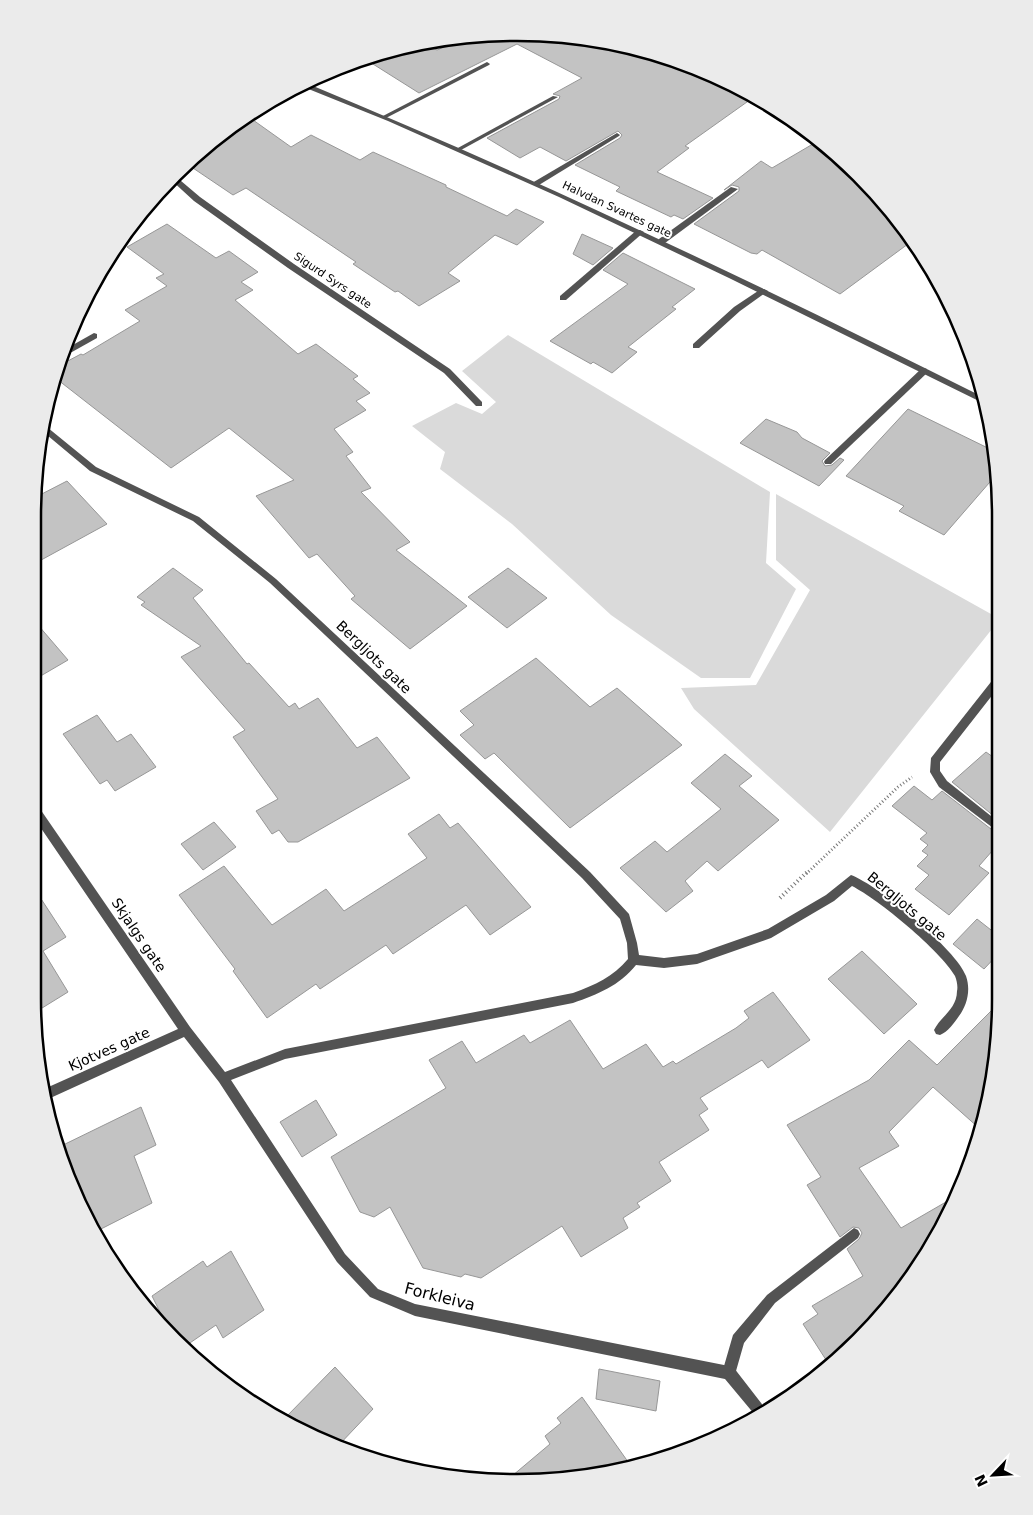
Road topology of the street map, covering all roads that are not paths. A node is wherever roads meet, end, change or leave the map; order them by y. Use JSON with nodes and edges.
{"nodes":[{"id":1,"x":487,"y":64,"type":"dead end"},
{"id":2,"x":312,"y":87,"type":"edge"},
{"id":3,"x":555,"y":97,"type":"dead end"},
{"id":4,"x":384,"y":117,"type":"junction"},
{"id":5,"x":617,"y":135,"type":"dead end"},
{"id":6,"x":459,"y":150,"type":"junction"},
{"id":7,"x":178,"y":182,"type":"edge"},
{"id":8,"x":536,"y":183,"type":"junction"},
{"id":9,"x":734,"y":190,"type":"dead end"},
{"id":10,"x":640,"y":232,"type":"junction"},
{"id":11,"x":662,"y":241,"type":"junction"},
{"id":12,"x":764,"y":291,"type":"junction"},
{"id":13,"x":563,"y":298,"type":"dead end"},
{"id":14,"x":94,"y":336,"type":"dead end"},
{"id":15,"x":696,"y":346,"type":"dead end"},
{"id":16,"x":72,"y":348,"type":"edge"},
{"id":17,"x":924,"y":371,"type":"junction"},
{"id":18,"x":977,"y":398,"type":"edge"},
{"id":19,"x":479,"y":404,"type":"dead end"},
{"id":20,"x":49,"y":432,"type":"edge"},
{"id":21,"x":828,"y":462,"type":"dead end"},
{"id":22,"x":992,"y":686,"type":"edge"},
{"id":23,"x":41,"y":819,"type":"edge"},
{"id":24,"x":992,"y":824,"type":"edge"},
{"id":25,"x":634,"y":960,"type":"junction"},
{"id":26,"x":940,"y":1030,"type":"dead end"},
{"id":27,"x":186,"y":1031,"type":"junction"},
{"id":28,"x":222,"y":1078,"type":"junction"},
{"id":29,"x":50,"y":1092,"type":"edge"},
{"id":30,"x":854,"y":1234,"type":"dead end"},
{"id":31,"x":729,"y":1373,"type":"junction"},
{"id":32,"x":757,"y":1408,"type":"edge"}],
"edges":[{"from":1,"to":4,"type":"street"},
{"from":2,"to":4,"type":"street","name":"Halvdan Svartes gate"},
{"from":3,"to":6,"type":"street"},
{"from":4,"to":6,"type":"street","name":"Halvdan Svartes gate"},
{"from":5,"to":8,"type":"street"},
{"from":6,"to":8,"type":"street","name":"Halvdan Svartes gate"},
{"from":7,"to":19,"type":"street","name":"Sigurd Syrs gate"},
{"from":8,"to":10,"type":"street","name":"Halvdan Svartes gate"},
{"from":9,"to":11,"type":"street"},
{"from":10,"to":11,"type":"street","name":"Halvdan Svartes gate"},
{"from":10,"to":13,"type":"street"},
{"from":11,"to":12,"type":"street","name":"Halvdan Svartes gate"},
{"from":12,"to":15,"type":"street"},
{"from":12,"to":17,"type":"street","name":"Halvdan Svartes gate"},
{"from":14,"to":16,"type":"street"},
{"from":17,"to":18,"type":"street","name":"Halvdan Svartes gate"},
{"from":17,"to":21,"type":"street"},
{"from":20,"to":25,"type":"street","name":"Bergljots gate"},
{"from":22,"to":24,"type":"street"},
{"from":23,"to":27,"type":"street","name":"Skjalgs gate"},
{"from":25,"to":26,"type":"street","name":"Bergljots gate"},
{"from":25,"to":28,"type":"street"},
{"from":27,"to":28,"type":"street","name":"Skjalgs gate"},
{"from":27,"to":29,"type":"street","name":"Kjotves gate"},
{"from":28,"to":31,"type":"street","name":"Forkleiva"},
{"from":30,"to":31,"type":"street"},
{"from":31,"to":32,"type":"street"}]}
